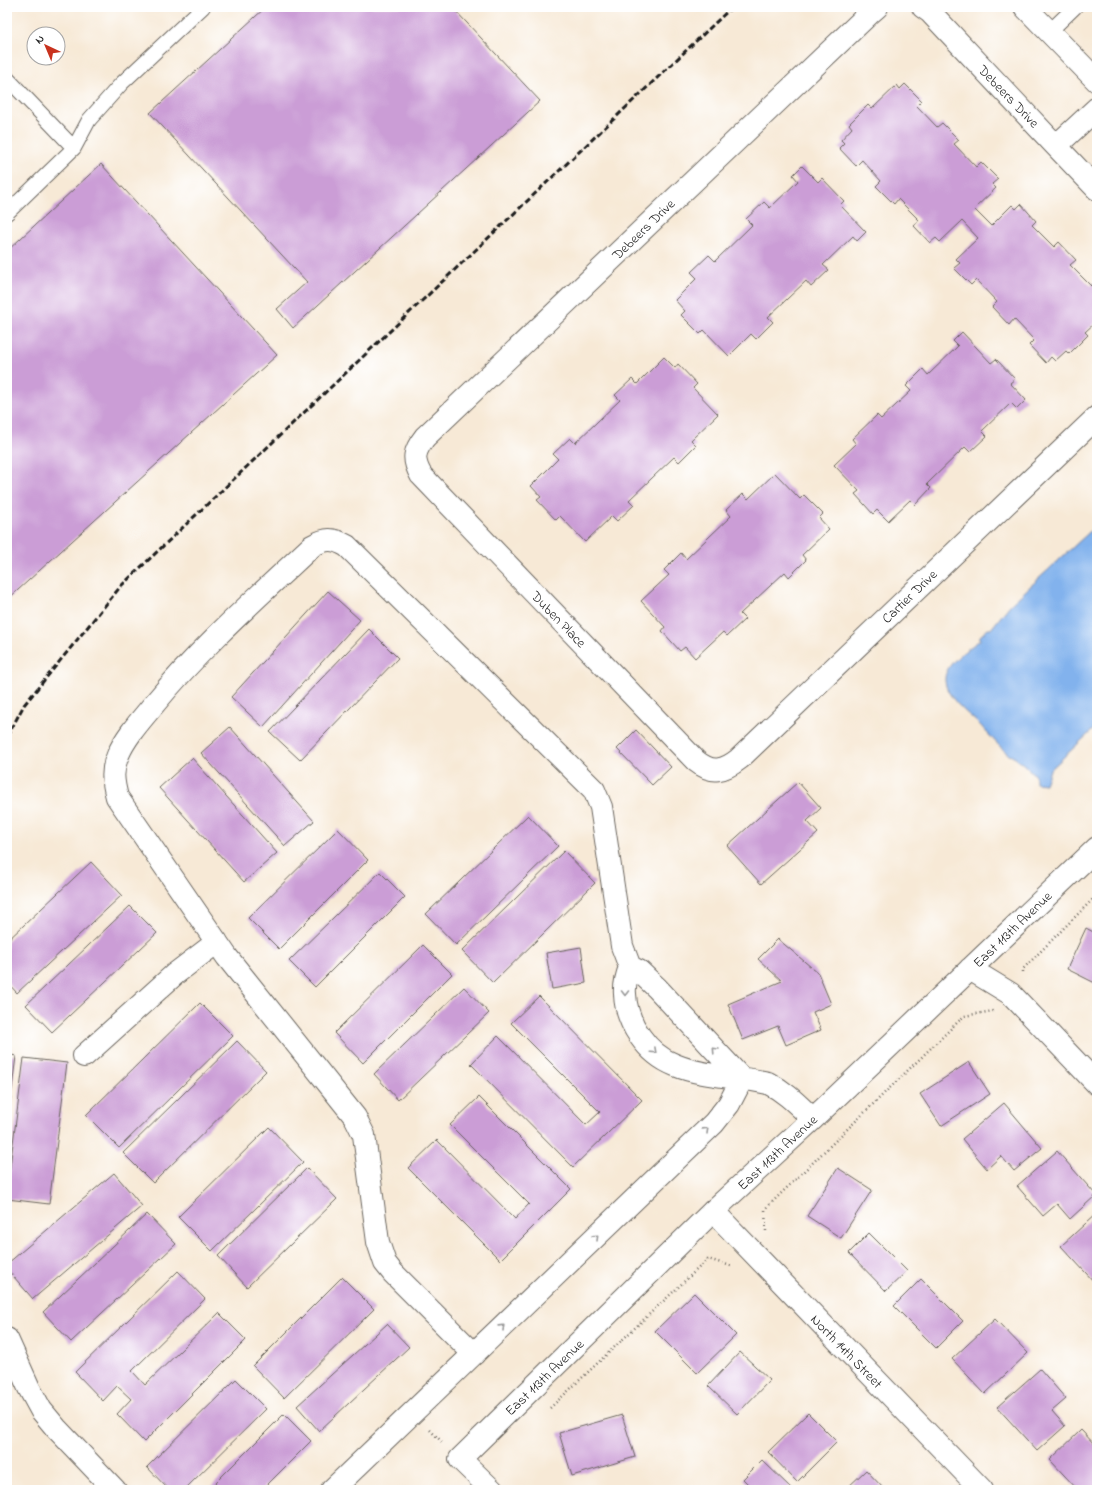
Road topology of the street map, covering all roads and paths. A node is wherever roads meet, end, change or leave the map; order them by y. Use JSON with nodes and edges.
{"nodes":[{"id":1,"x":203,"y":7,"type":"edge"},
{"id":2,"x":877,"y":7,"type":"edge"},
{"id":3,"x":923,"y":7,"type":"edge"},
{"id":4,"x":1026,"y":7,"type":"edge"},
{"id":5,"x":1075,"y":7,"type":"edge"},
{"id":6,"x":1049,"y":32,"type":"junction"},
{"id":7,"x":7,"y":78,"type":"edge"},
{"id":8,"x":1097,"y":81,"type":"edge"},
{"id":9,"x":1097,"y":108,"type":"edge"},
{"id":10,"x":1056,"y":146,"type":"junction"},
{"id":11,"x":74,"y":148,"type":"junction"},
{"id":12,"x":1097,"y":189,"type":"edge"},
{"id":13,"x":7,"y":213,"type":"edge"},
{"id":14,"x":1097,"y":417,"type":"edge"},
{"id":15,"x":415,"y":456,"type":"joint"},
{"id":16,"x":717,"y":770,"type":"joint"},
{"id":17,"x":1097,"y":848,"type":"edge"},
{"id":18,"x":1097,"y":895,"type":"edge"},
{"id":19,"x":217,"y":942,"type":"junction"},
{"id":20,"x":630,"y":967,"type":"junction"},
{"id":21,"x":970,"y":969,"type":"junction"},
{"id":22,"x":1011,"y":994,"type":"junction"},
{"id":23,"x":84,"y":1056,"type":"dead end"},
{"id":24,"x":742,"y":1079,"type":"junction"},
{"id":25,"x":1097,"y":1084,"type":"edge"},
{"id":26,"x":812,"y":1119,"type":"junction"},
{"id":27,"x":713,"y":1211,"type":"junction"},
{"id":28,"x":752,"y":1252,"type":"junction"},
{"id":29,"x":7,"y":1339,"type":"edge"},
{"id":30,"x":474,"y":1354,"type":"junction"},
{"id":31,"x":547,"y":1410,"type":"dead end"},
{"id":32,"x":412,"y":1413,"type":"junction"},
{"id":33,"x":460,"y":1459,"type":"junction"},
{"id":34,"x":115,"y":1490,"type":"edge"},
{"id":35,"x":332,"y":1490,"type":"edge"},
{"id":36,"x":492,"y":1490,"type":"edge"},
{"id":37,"x":982,"y":1490,"type":"edge"}],
"edges":[{"from":1,"to":11,"type":"lane"},
{"from":2,"to":15,"type":"street","name":"Debeers Drive"},
{"from":3,"to":10,"type":"street","name":"Debeers Drive"},
{"from":4,"to":6,"type":"street"},
{"from":5,"to":6,"type":"lane"},
{"from":6,"to":8,"type":"street"},
{"from":7,"to":11,"type":"lane"},
{"from":9,"to":10,"type":"street"},
{"from":10,"to":12,"type":"street"},
{"from":11,"to":13,"type":"lane"},
{"from":14,"to":16,"type":"street","name":"Cartier Drive"},
{"from":15,"to":16,"type":"street","name":"Duben Place"},
{"from":17,"to":21,"type":"street","name":"East 113th Avenue"},
{"from":18,"to":22,"type":"path"},
{"from":19,"to":20,"type":"street"},
{"from":19,"to":23,"type":"street"},
{"from":19,"to":30,"type":"street"},
{"from":24,"to":20,"type":"street","one_way":true},
{"from":20,"to":24,"type":"street","one_way":true},
{"from":21,"to":22,"type":"street"},
{"from":21,"to":26,"type":"street","name":"East 113th Avenue"},
{"from":22,"to":25,"type":"street"},
{"from":22,"to":28,"type":"path"},
{"from":24,"to":26,"type":"street"},
{"from":30,"to":24,"type":"street","one_way":true},
{"from":26,"to":27,"type":"street","name":"East 113th Avenue"},
{"from":27,"to":28,"type":"street","name":"North 14th Street"},
{"from":27,"to":33,"type":"street","name":"East 113th Avenue"},
{"from":28,"to":31,"type":"path"},
{"from":28,"to":37,"type":"street","name":"North 14th Street"},
{"from":29,"to":34,"type":"street"},
{"from":30,"to":32,"type":"street"},
{"from":32,"to":33,"type":"path"},
{"from":32,"to":35,"type":"street"},
{"from":33,"to":36,"type":"street"}]}
